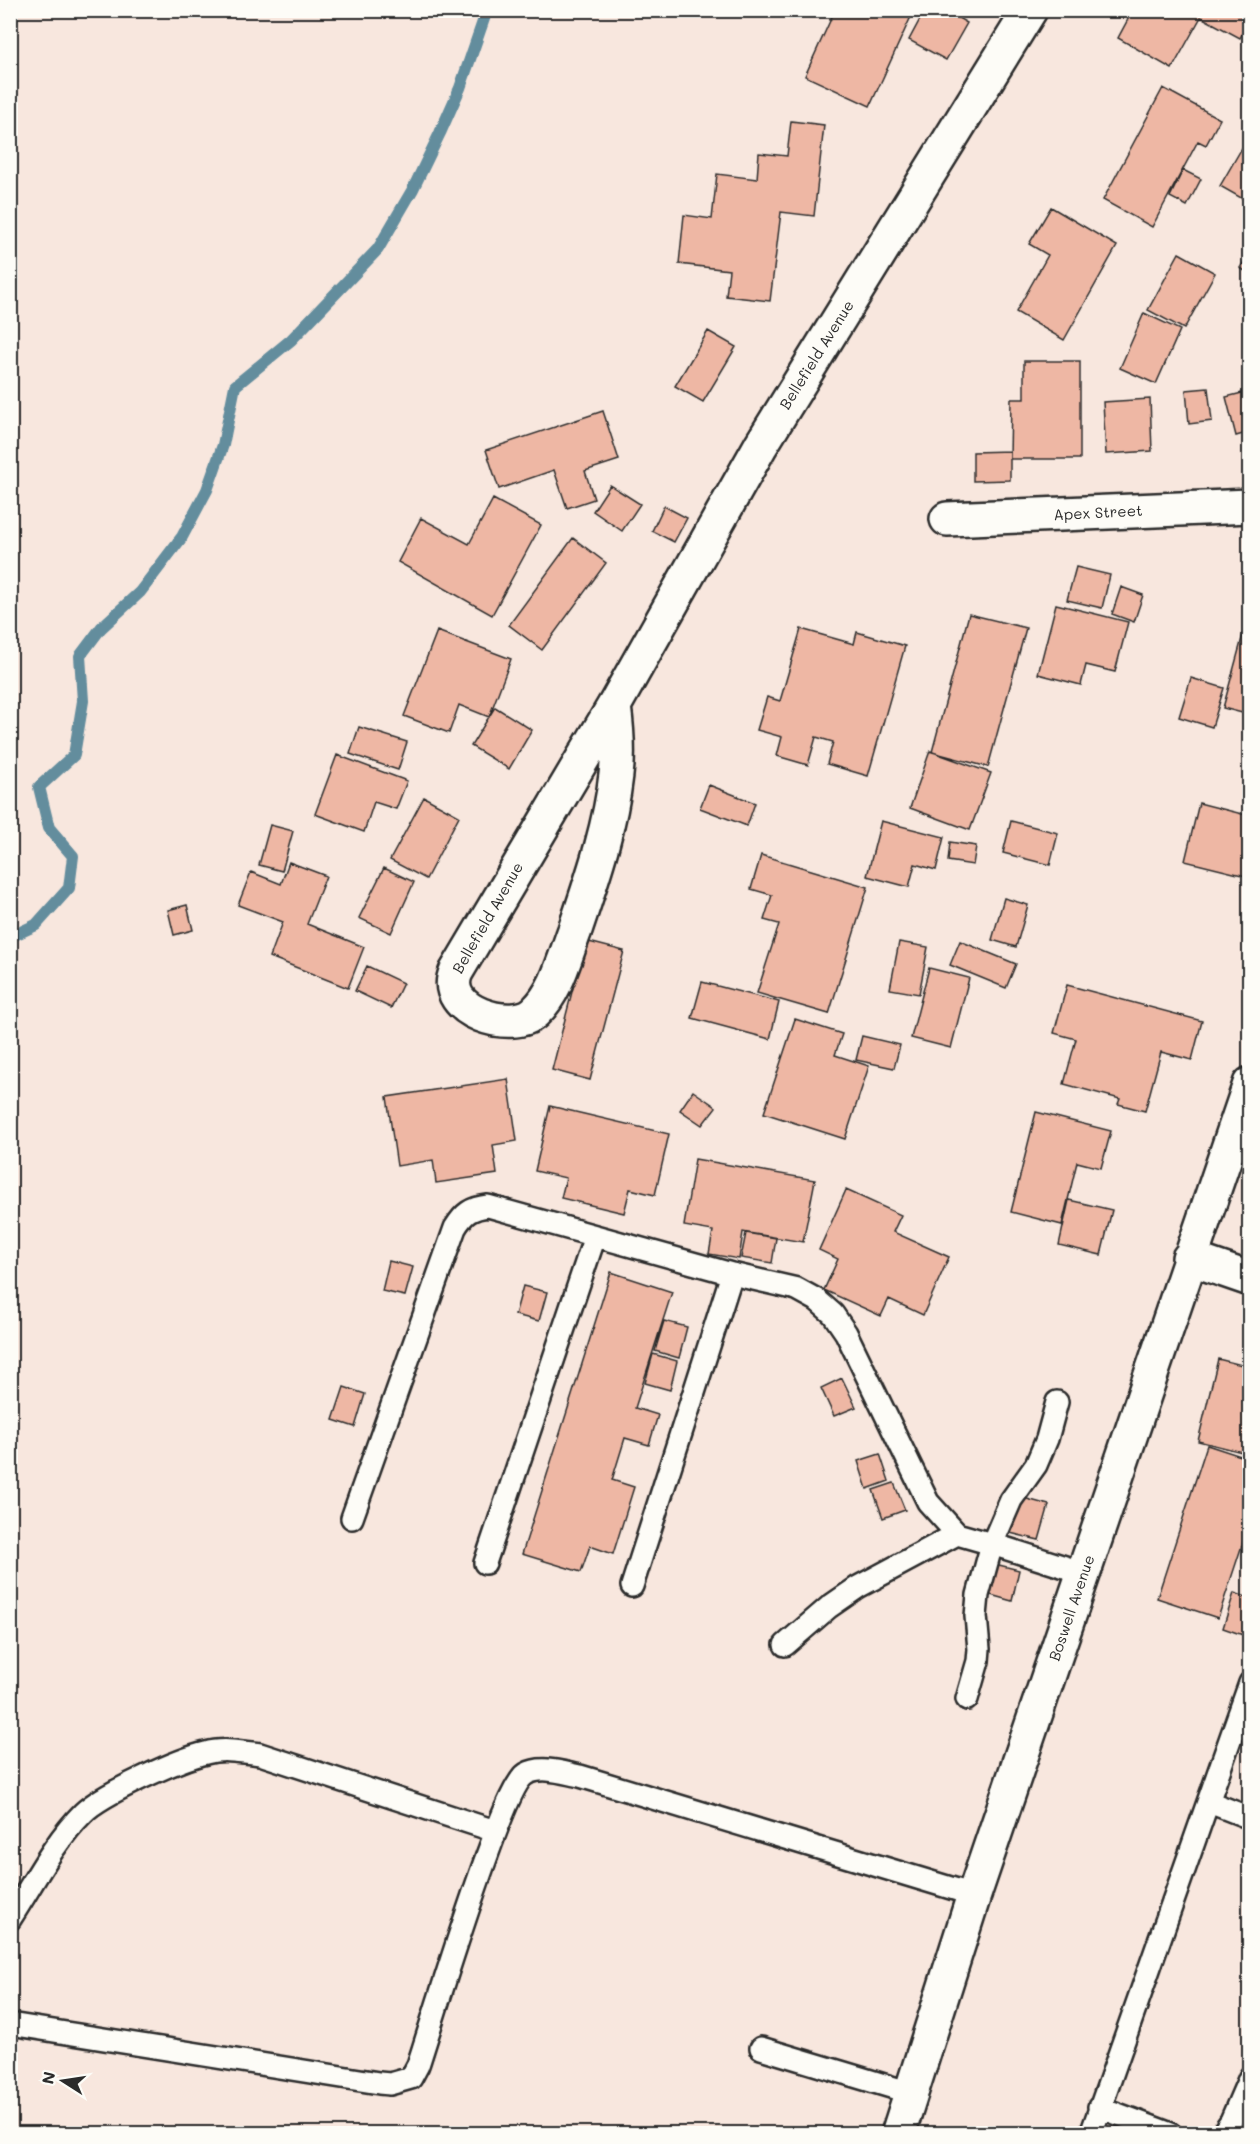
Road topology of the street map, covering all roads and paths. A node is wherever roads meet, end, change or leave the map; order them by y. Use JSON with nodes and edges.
{"nodes":[{"id":1,"x":1030,"y":10,"type":"edge"},
{"id":2,"x":1250,"y":506,"type":"edge"},
{"id":3,"x":947,"y":519,"type":"dead end"},
{"id":4,"x":614,"y":706,"type":"junction"},
{"id":5,"x":1250,"y":1084,"type":"edge"},
{"id":6,"x":595,"y":1236,"type":"junction"},
{"id":7,"x":1189,"y":1258,"type":"junction"},
{"id":8,"x":732,"y":1274,"type":"junction"},
{"id":9,"x":1250,"y":1279,"type":"edge"},
{"id":10,"x":1057,"y":1402,"type":"dead end"},
{"id":11,"x":351,"y":1518,"type":"dead end"},
{"id":12,"x":957,"y":1534,"type":"junction"},
{"id":13,"x":992,"y":1544,"type":"junction"},
{"id":14,"x":485,"y":1563,"type":"dead end"},
{"id":15,"x":1084,"y":1573,"type":"junction"},
{"id":16,"x":632,"y":1586,"type":"dead end"},
{"id":17,"x":785,"y":1646,"type":"dead end"},
{"id":18,"x":1250,"y":1683,"type":"edge"},
{"id":19,"x":967,"y":1699,"type":"dead end"},
{"id":20,"x":1209,"y":1802,"type":"junction"},
{"id":21,"x":1250,"y":1818,"type":"edge"},
{"id":22,"x":495,"y":1831,"type":"junction"},
{"id":23,"x":974,"y":1895,"type":"junction"},
{"id":24,"x":10,"y":1919,"type":"edge"},
{"id":25,"x":10,"y":2024,"type":"edge"},
{"id":26,"x":761,"y":2048,"type":"dead end"},
{"id":27,"x":1250,"y":2077,"type":"edge"},
{"id":28,"x":911,"y":2093,"type":"junction"},
{"id":29,"x":1099,"y":2107,"type":"junction"},
{"id":30,"x":898,"y":2133,"type":"edge"},
{"id":31,"x":1091,"y":2133,"type":"edge"},
{"id":32,"x":1171,"y":2133,"type":"edge"},
{"id":33,"x":1222,"y":2133,"type":"edge"}],
"edges":[{"from":1,"to":4,"type":"street","name":"Bellefield Avenue"},
{"from":2,"to":3,"type":"street","name":"Apex Street"},
{"from":4,"to":4,"type":"street","name":"Bellefield Avenue"},
{"from":5,"to":7,"type":"street","name":"Boswell Avenue"},
{"from":6,"to":8,"type":"lane"},
{"from":6,"to":11,"type":"lane"},
{"from":6,"to":14,"type":"lane"},
{"from":7,"to":9,"type":"street"},
{"from":7,"to":15,"type":"street","name":"Boswell Avenue"},
{"from":8,"to":12,"type":"lane"},
{"from":8,"to":16,"type":"lane"},
{"from":10,"to":13,"type":"lane"},
{"from":12,"to":13,"type":"lane"},
{"from":12,"to":17,"type":"lane"},
{"from":13,"to":15,"type":"lane"},
{"from":13,"to":19,"type":"lane"},
{"from":15,"to":23,"type":"street","name":"Boswell Avenue"},
{"from":18,"to":20,"type":"lane"},
{"from":20,"to":21,"type":"lane"},
{"from":20,"to":29,"type":"lane"},
{"from":22,"to":23,"type":"lane"},
{"from":22,"to":24,"type":"lane"},
{"from":22,"to":25,"type":"lane"},
{"from":23,"to":28,"type":"street","name":"Boswell Avenue"},
{"from":26,"to":28,"type":"lane"},
{"from":27,"to":33,"type":"lane"},
{"from":28,"to":30,"type":"street","name":"Boswell Avenue"},
{"from":29,"to":31,"type":"lane"},
{"from":29,"to":32,"type":"lane"}]}
